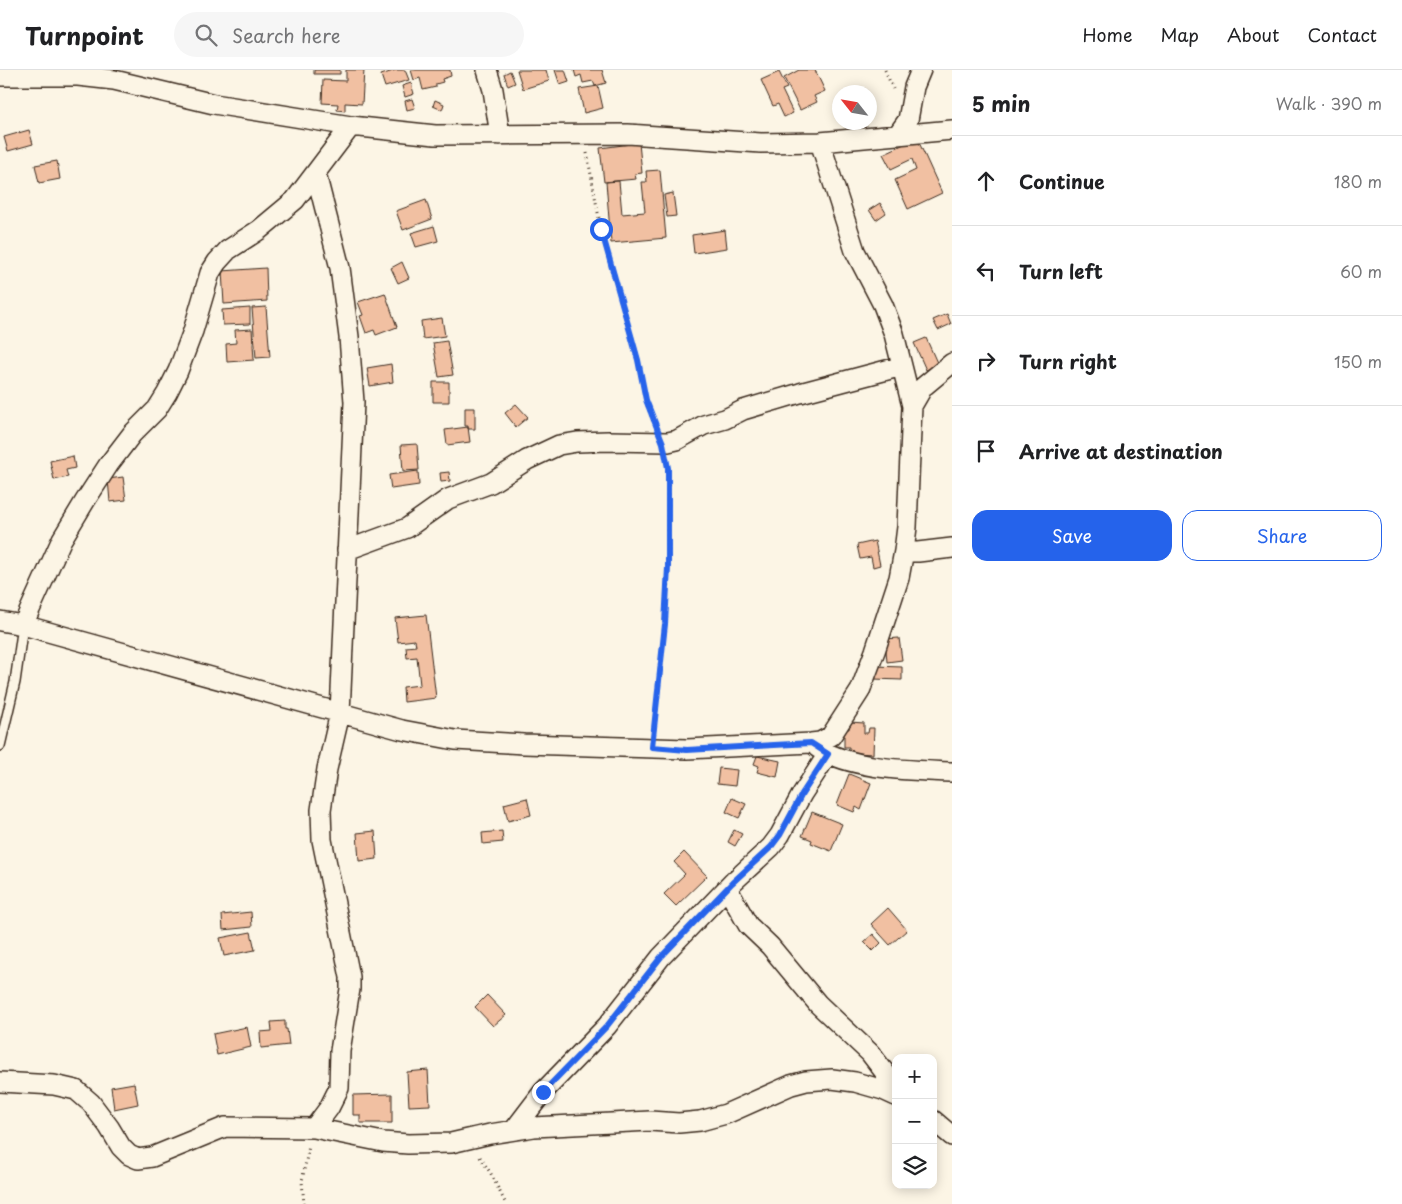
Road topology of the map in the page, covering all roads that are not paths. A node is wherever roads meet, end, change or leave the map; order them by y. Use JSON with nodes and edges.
{"nodes":[{"id":1,"x":487,"y":70,"type":"edge"},
{"id":2,"x":922,"y":70,"type":"edge"},
{"id":3,"x":106,"y":75,"type":"edge"},
{"id":4,"x":0,"y":76,"type":"edge"},
{"id":5,"x":352,"y":126,"type":"junction"},
{"id":6,"x":952,"y":130,"type":"edge"},
{"id":7,"x":898,"y":134,"type":"junction"},
{"id":8,"x":500,"y":135,"type":"junction"},
{"id":9,"x":820,"y":142,"type":"junction"},
{"id":10,"x":316,"y":174,"type":"junction"},
{"id":11,"x":952,"y":363,"type":"edge"},
{"id":12,"x":902,"y":366,"type":"junction"},
{"id":13,"x":912,"y":406,"type":"junction"},
{"id":14,"x":952,"y":548,"type":"edge"},
{"id":15,"x":347,"y":550,"type":"junction"},
{"id":16,"x":904,"y":551,"type":"junction"},
{"id":17,"x":0,"y":621,"type":"edge"},
{"id":18,"x":23,"y":625,"type":"junction"},
{"id":19,"x":340,"y":713,"type":"junction"},
{"id":20,"x":811,"y":743,"type":"junction"},
{"id":21,"x":0,"y":746,"type":"edge"},
{"id":22,"x":828,"y":754,"type":"junction"},
{"id":23,"x":952,"y":772,"type":"edge"},
{"id":24,"x":727,"y":888,"type":"junction"},
{"id":25,"x":0,"y":1082,"type":"edge"},
{"id":26,"x":892,"y":1082,"type":"edge"},
{"id":27,"x":892,"y":1094,"type":"edge"},
{"id":28,"x":937,"y":1123,"type":"edge"},
{"id":29,"x":314,"y":1128,"type":"junction"},
{"id":30,"x":514,"y":1130,"type":"junction"},
{"id":31,"x":952,"y":1136,"type":"edge"}],
"edges":[{"from":1,"to":8,"type":"street"},
{"from":2,"to":7,"type":"street"},
{"from":3,"to":4,"type":"street"},
{"from":3,"to":5,"type":"street"},
{"from":5,"to":8,"type":"street"},
{"from":5,"to":10,"type":"street"},
{"from":6,"to":7,"type":"street"},
{"from":7,"to":9,"type":"street"},
{"from":8,"to":9,"type":"street"},
{"from":9,"to":12,"type":"street"},
{"from":10,"to":15,"type":"street"},
{"from":10,"to":18,"type":"street"},
{"from":11,"to":13,"type":"street"},
{"from":12,"to":13,"type":"street"},
{"from":12,"to":15,"type":"street"},
{"from":13,"to":16,"type":"street"},
{"from":14,"to":16,"type":"street"},
{"from":15,"to":19,"type":"street"},
{"from":16,"to":20,"type":"street"},
{"from":17,"to":18,"type":"street"},
{"from":18,"to":19,"type":"street"},
{"from":18,"to":21,"type":"lane"},
{"from":19,"to":20,"type":"street"},
{"from":19,"to":29,"type":"street"},
{"from":20,"to":22,"type":"street"},
{"from":22,"to":23,"type":"street"},
{"from":22,"to":24,"type":"street"},
{"from":24,"to":26,"type":"street"},
{"from":24,"to":30,"type":"street"},
{"from":25,"to":29,"type":"street"},
{"from":27,"to":30,"type":"street"},
{"from":28,"to":31,"type":"street"},
{"from":29,"to":30,"type":"street"}]}
